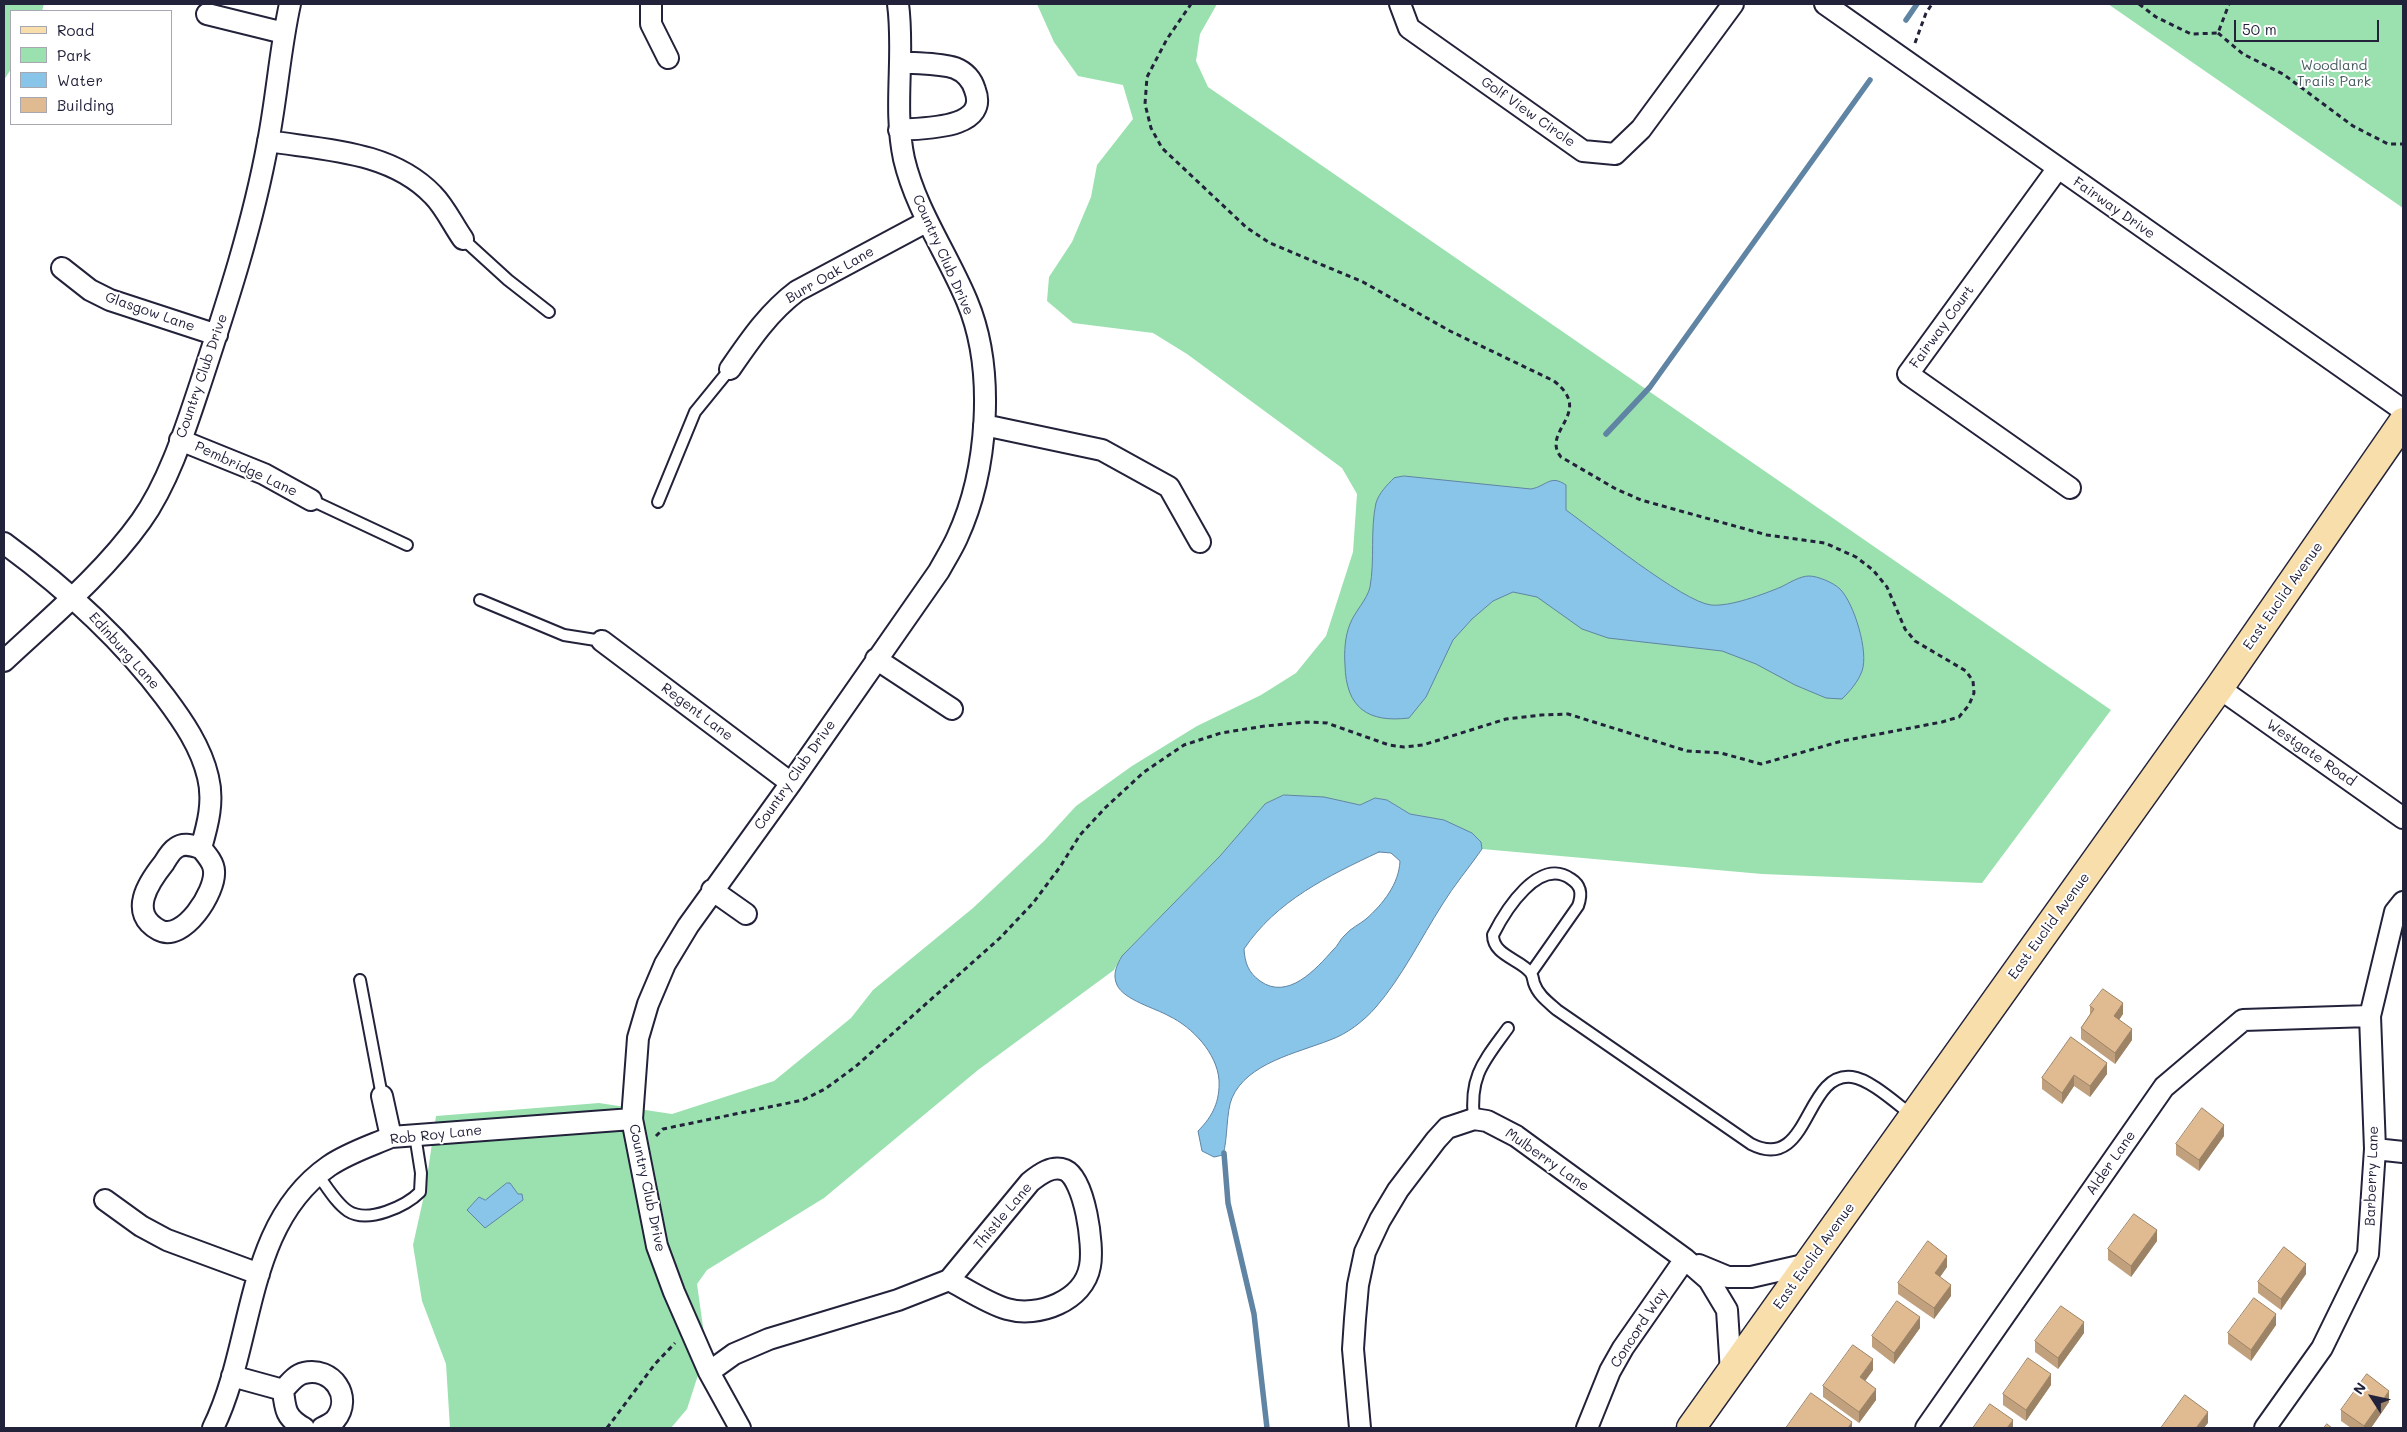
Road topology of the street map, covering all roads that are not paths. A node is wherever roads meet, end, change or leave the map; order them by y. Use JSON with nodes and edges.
{"nodes":[{"id":1,"x":290,"y":4,"type":"edge"},
{"id":2,"x":652,"y":4,"type":"edge"},
{"id":3,"x":898,"y":4,"type":"edge"},
{"id":4,"x":1400,"y":4,"type":"edge"},
{"id":5,"x":1733,"y":4,"type":"edge"},
{"id":6,"x":1825,"y":4,"type":"edge"},
{"id":7,"x":208,"y":14,"type":"dead end"},
{"id":8,"x":284,"y":34,"type":"junction"},
{"id":9,"x":668,"y":58,"type":"dead end"},
{"id":10,"x":901,"y":62,"type":"junction"},
{"id":11,"x":899,"y":130,"type":"junction"},
{"id":12,"x":268,"y":141,"type":"junction"},
{"id":13,"x":2058,"y":168,"type":"junction"},
{"id":14,"x":926,"y":222,"type":"junction"},
{"id":15,"x":463,"y":239,"type":"joint"},
{"id":16,"x":62,"y":268,"type":"dead end"},
{"id":17,"x":549,"y":312,"type":"dead end"},
{"id":18,"x":217,"y":335,"type":"junction"},
{"id":19,"x":730,"y":369,"type":"joint"},
{"id":20,"x":2403,"y":410,"type":"edge"},
{"id":21,"x":2403,"y":422,"type":"edge"},
{"id":22,"x":984,"y":425,"type":"junction"},
{"id":23,"x":180,"y":440,"type":"junction"},
{"id":24,"x":2070,"y":488,"type":"dead end"},
{"id":25,"x":311,"y":500,"type":"joint"},
{"id":26,"x":658,"y":502,"type":"dead end"},
{"id":27,"x":1200,"y":542,"type":"dead end"},
{"id":28,"x":4,"y":543,"type":"edge"},
{"id":29,"x":407,"y":545,"type":"dead end"},
{"id":30,"x":73,"y":597,"type":"junction"},
{"id":31,"x":480,"y":600,"type":"dead end"},
{"id":32,"x":602,"y":641,"type":"joint"},
{"id":33,"x":876,"y":659,"type":"junction"},
{"id":34,"x":4,"y":661,"type":"edge"},
{"id":35,"x":2219,"y":688,"type":"junction"},
{"id":36,"x":952,"y":709,"type":"dead end"},
{"id":37,"x":791,"y":783,"type":"junction"},
{"id":38,"x":2403,"y":818,"type":"edge"},
{"id":39,"x":201,"y":848,"type":"dead end"},
{"id":40,"x":712,"y":890,"type":"junction"},
{"id":41,"x":2403,"y":902,"type":"edge"},
{"id":42,"x":746,"y":914,"type":"dead end"},
{"id":43,"x":1531,"y":973,"type":"junction"},
{"id":44,"x":360,"y":980,"type":"dead end"},
{"id":45,"x":2370,"y":1016,"type":"junction"},
{"id":46,"x":1508,"y":1028,"type":"dead end"},
{"id":47,"x":382,"y":1096,"type":"joint"},
{"id":48,"x":1913,"y":1116,"type":"junction"},
{"id":49,"x":632,"y":1119,"type":"junction"},
{"id":50,"x":1474,"y":1119,"type":"junction"},
{"id":51,"x":415,"y":1135,"type":"junction"},
{"id":52,"x":391,"y":1138,"type":"junction"},
{"id":53,"x":2375,"y":1149,"type":"junction"},
{"id":54,"x":2403,"y":1152,"type":"edge"},
{"id":55,"x":318,"y":1175,"type":"junction"},
{"id":56,"x":105,"y":1200,"type":"dead end"},
{"id":57,"x":1685,"y":1259,"type":"junction"},
{"id":58,"x":1808,"y":1264,"type":"junction"},
{"id":59,"x":260,"y":1274,"type":"junction"},
{"id":60,"x":949,"y":1280,"type":"junction"},
{"id":61,"x":709,"y":1372,"type":"junction"},
{"id":62,"x":1731,"y":1372,"type":"junction"},
{"id":63,"x":232,"y":1376,"type":"junction"},
{"id":64,"x":283,"y":1390,"type":"junction"},
{"id":65,"x":213,"y":1428,"type":"edge"},
{"id":66,"x":304,"y":1428,"type":"edge"},
{"id":67,"x":322,"y":1428,"type":"edge"},
{"id":68,"x":740,"y":1428,"type":"edge"},
{"id":69,"x":1360,"y":1428,"type":"edge"},
{"id":70,"x":1588,"y":1428,"type":"edge"},
{"id":71,"x":1691,"y":1428,"type":"edge"},
{"id":72,"x":1926,"y":1428,"type":"edge"},
{"id":73,"x":2265,"y":1428,"type":"edge"}],
"edges":[{"from":1,"to":8,"type":"street","name":"Country Club Drive"},
{"from":2,"to":9,"type":"street"},
{"from":3,"to":10,"type":"street","name":"Country Club Drive"},
{"from":4,"to":5,"type":"street","name":"Golf View Circle"},
{"from":6,"to":13,"type":"street","name":"Fairway Drive"},
{"from":7,"to":8,"type":"street"},
{"from":8,"to":12,"type":"street","name":"Country Club Drive"},
{"from":10,"to":11,"type":"street","name":"Country Club Drive"},
{"from":10,"to":11,"type":"street"},
{"from":11,"to":14,"type":"street","name":"Country Club Drive"},
{"from":12,"to":15,"type":"street"},
{"from":12,"to":18,"type":"street","name":"Country Club Drive"},
{"from":13,"to":20,"type":"street","name":"Fairway Drive"},
{"from":13,"to":24,"type":"street","name":"Fairway Court"},
{"from":14,"to":19,"type":"street","name":"Burr Oak Lane"},
{"from":14,"to":22,"type":"street","name":"Country Club Drive"},
{"from":15,"to":17,"type":"lane"},
{"from":16,"to":18,"type":"street","name":"Glasgow Lane"},
{"from":18,"to":23,"type":"street","name":"Country Club Drive"},
{"from":19,"to":26,"type":"lane"},
{"from":21,"to":35,"type":"main road","name":"East Euclid Avenue"},
{"from":22,"to":27,"type":"street"},
{"from":22,"to":33,"type":"street","name":"Country Club Drive"},
{"from":23,"to":25,"type":"street","name":"Pembridge Lane"},
{"from":23,"to":30,"type":"street","name":"Country Club Drive"},
{"from":25,"to":29,"type":"lane"},
{"from":28,"to":30,"type":"street","name":"Edinburg Lane"},
{"from":30,"to":34,"type":"street","name":"Country Club Drive"},
{"from":30,"to":39,"type":"street","name":"Edinburg Lane"},
{"from":31,"to":32,"type":"lane"},
{"from":32,"to":37,"type":"street","name":"Regent Lane"},
{"from":33,"to":36,"type":"street"},
{"from":33,"to":37,"type":"street","name":"Country Club Drive"},
{"from":35,"to":38,"type":"street","name":"Westgate Road"},
{"from":35,"to":48,"type":"main road","name":"East Euclid Avenue"},
{"from":37,"to":40,"type":"street","name":"Country Club Drive"},
{"from":40,"to":42,"type":"street"},
{"from":40,"to":49,"type":"street","name":"Country Club Drive"},
{"from":41,"to":45,"type":"street","name":"Barberry Lane"},
{"from":43,"to":43,"type":"lane"},
{"from":43,"to":48,"type":"lane"},
{"from":44,"to":47,"type":"lane"},
{"from":45,"to":53,"type":"street","name":"Barberry Lane"},
{"from":45,"to":72,"type":"street","name":"Alder Lane"},
{"from":46,"to":50,"type":"lane"},
{"from":47,"to":52,"type":"street"},
{"from":48,"to":58,"type":"main road","name":"East Euclid Avenue"},
{"from":49,"to":51,"type":"street","name":"Rob Roy Lane"},
{"from":49,"to":61,"type":"street","name":"Country Club Drive"},
{"from":50,"to":57,"type":"street","name":"Mulberry Lane"},
{"from":50,"to":69,"type":"street"},
{"from":51,"to":52,"type":"street","name":"Rob Roy Lane"},
{"from":51,"to":55,"type":"lane"},
{"from":52,"to":55,"type":"street","name":"Rob Roy Lane"},
{"from":53,"to":54,"type":"street"},
{"from":53,"to":73,"type":"street","name":"Barberry Lane"},
{"from":55,"to":59,"type":"street","name":"Rob Roy Lane"},
{"from":56,"to":59,"type":"street"},
{"from":57,"to":58,"type":"street","name":"Mulberry Lane"},
{"from":57,"to":62,"type":"street","name":"Mulberry Lane"},
{"from":57,"to":70,"type":"street","name":"Concord Way"},
{"from":58,"to":62,"type":"main road","name":"East Euclid Avenue"},
{"from":59,"to":63,"type":"street","name":"Rob Roy Lane"},
{"from":60,"to":60,"type":"street","name":"Thistle Lane"},
{"from":60,"to":61,"type":"street","name":"Thistle Lane"},
{"from":61,"to":68,"type":"street","name":"Country Club Drive"},
{"from":62,"to":71,"type":"main road","name":"East Euclid Avenue"},
{"from":63,"to":64,"type":"street"},
{"from":63,"to":65,"type":"street","name":"Rob Roy Lane"},
{"from":64,"to":66,"type":"street"},
{"from":64,"to":67,"type":"street"}]}
